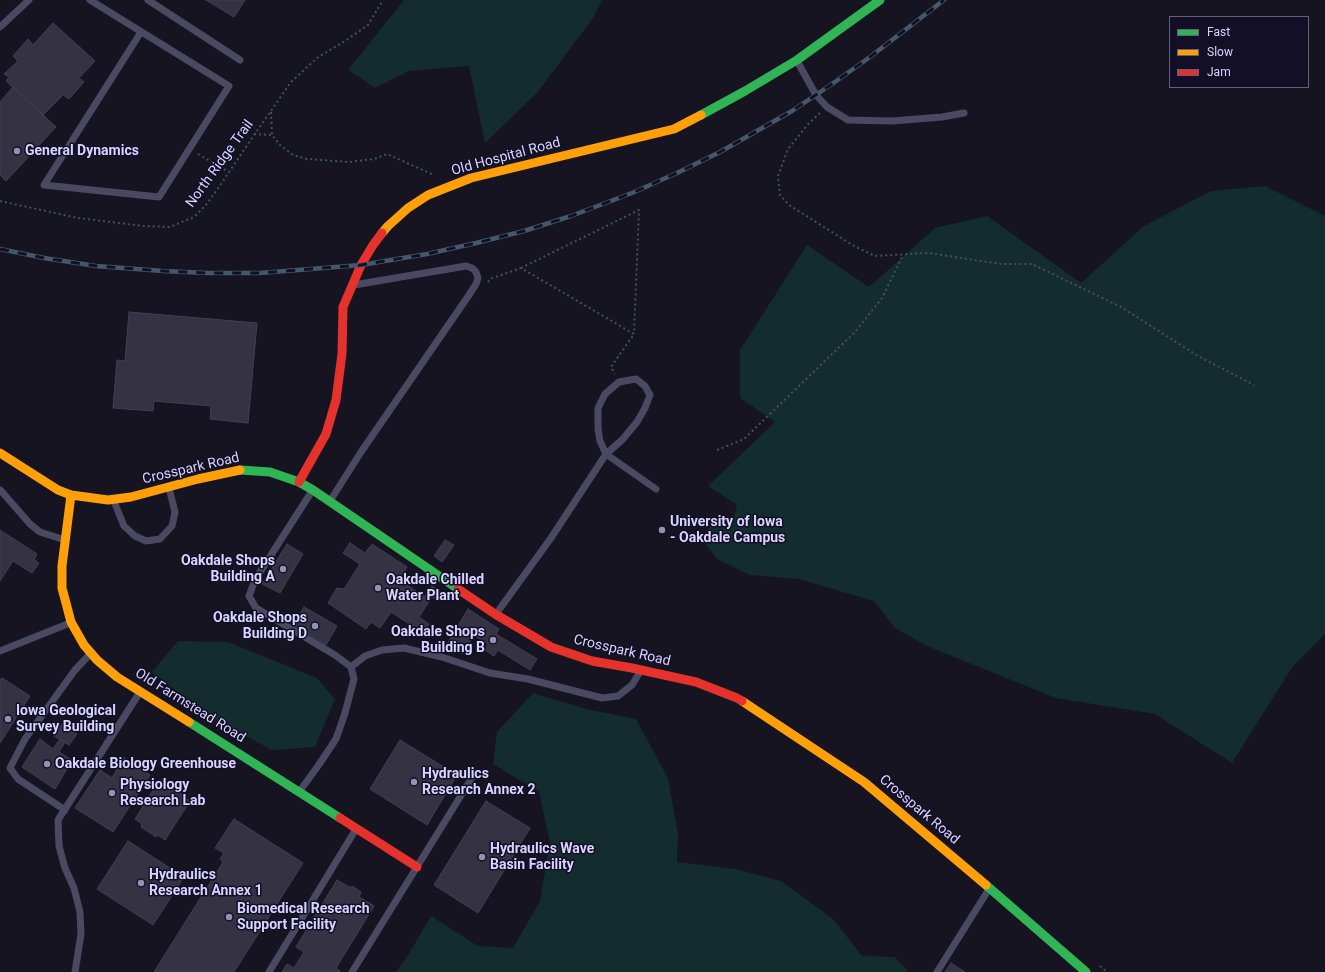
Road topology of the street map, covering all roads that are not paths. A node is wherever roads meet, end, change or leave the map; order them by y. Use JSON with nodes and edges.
{"nodes":[{"id":1,"x":29,"y":0,"type":"edge"},
{"id":2,"x":90,"y":0,"type":"edge"},
{"id":3,"x":148,"y":0,"type":"edge"},
{"id":4,"x":880,"y":0,"type":"edge"},
{"id":5,"x":0,"y":27,"type":"edge"},
{"id":6,"x":141,"y":32,"type":"junction"},
{"id":7,"x":240,"y":60,"type":"dead end"},
{"id":8,"x":797,"y":60,"type":"junction"},
{"id":9,"x":964,"y":113,"type":"dead end"},
{"id":10,"x":352,"y":285,"type":"junction"},
{"id":11,"x":0,"y":453,"type":"edge"},
{"id":12,"x":606,"y":454,"type":"junction"},
{"id":13,"x":299,"y":482,"type":"junction"},
{"id":14,"x":169,"y":488,"type":"junction"},
{"id":15,"x":656,"y":489,"type":"dead end"},
{"id":16,"x":0,"y":490,"type":"edge"},
{"id":17,"x":313,"y":490,"type":"junction"},
{"id":18,"x":71,"y":495,"type":"junction"},
{"id":19,"x":113,"y":499,"type":"junction"},
{"id":20,"x":329,"y":501,"type":"junction"},
{"id":21,"x":65,"y":540,"type":"junction"},
{"id":22,"x":496,"y":614,"type":"junction"},
{"id":23,"x":71,"y":622,"type":"junction"},
{"id":24,"x":0,"y":651,"type":"edge"},
{"id":25,"x":91,"y":653,"type":"junction"},
{"id":26,"x":351,"y":667,"type":"junction"},
{"id":27,"x":641,"y":670,"type":"junction"},
{"id":28,"x":140,"y":692,"type":"junction"},
{"id":29,"x":473,"y":776,"type":"dead end"},
{"id":30,"x":299,"y":792,"type":"junction"},
{"id":31,"x":65,"y":810,"type":"junction"},
{"id":32,"x":356,"y":829,"type":"junction"},
{"id":33,"x":417,"y":867,"type":"junction"},
{"id":34,"x":990,"y":888,"type":"junction"},
{"id":35,"x":76,"y":972,"type":"edge"},
{"id":36,"x":269,"y":972,"type":"edge"},
{"id":37,"x":352,"y":972,"type":"edge"},
{"id":38,"x":937,"y":972,"type":"edge"},
{"id":39,"x":1086,"y":972,"type":"edge"}],
"edges":[{"from":1,"to":5,"type":"lane"},
{"from":2,"to":6,"type":"lane"},
{"from":3,"to":7,"type":"lane"},
{"from":4,"to":8,"type":"street","name":"Old Hospital Road"},
{"from":6,"to":6,"type":"lane"},
{"from":8,"to":9,"type":"lane"},
{"from":8,"to":10,"type":"street","name":"Old Hospital Road"},
{"from":10,"to":13,"type":"street","name":"Old Hospital Road"},
{"from":10,"to":20,"type":"lane"},
{"from":11,"to":18,"type":"street","name":"Crosspark Road"},
{"from":12,"to":12,"type":"lane"},
{"from":12,"to":15,"type":"lane"},
{"from":12,"to":22,"type":"lane"},
{"from":13,"to":14,"type":"street","name":"Crosspark Road"},
{"from":13,"to":17,"type":"street","name":"Crosspark Road"},
{"from":14,"to":19,"type":"street","name":"Crosspark Road"},
{"from":14,"to":19,"type":"lane"},
{"from":16,"to":21,"type":"lane"},
{"from":17,"to":20,"type":"street","name":"Crosspark Road"},
{"from":17,"to":26,"type":"lane"},
{"from":18,"to":19,"type":"street","name":"Crosspark Road"},
{"from":18,"to":21,"type":"street","name":"Old Farmstead Road"},
{"from":20,"to":22,"type":"street","name":"Crosspark Road"},
{"from":21,"to":23,"type":"street","name":"Old Farmstead Road"},
{"from":22,"to":27,"type":"street","name":"Crosspark Road"},
{"from":23,"to":24,"type":"lane"},
{"from":23,"to":25,"type":"street","name":"Old Farmstead Road"},
{"from":25,"to":28,"type":"street","name":"Old Farmstead Road"},
{"from":25,"to":31,"type":"lane"},
{"from":26,"to":27,"type":"lane"},
{"from":26,"to":30,"type":"lane"},
{"from":27,"to":34,"type":"street","name":"Crosspark Road"},
{"from":28,"to":30,"type":"street","name":"Old Farmstead Road"},
{"from":28,"to":31,"type":"lane"},
{"from":29,"to":33,"type":"lane"},
{"from":30,"to":32,"type":"street","name":"Old Farmstead Road"},
{"from":31,"to":35,"type":"lane"},
{"from":32,"to":33,"type":"street","name":"Old Farmstead Road"},
{"from":32,"to":36,"type":"lane"},
{"from":33,"to":37,"type":"lane"},
{"from":34,"to":38,"type":"lane"},
{"from":34,"to":39,"type":"street","name":"Crosspark Road"}]}
